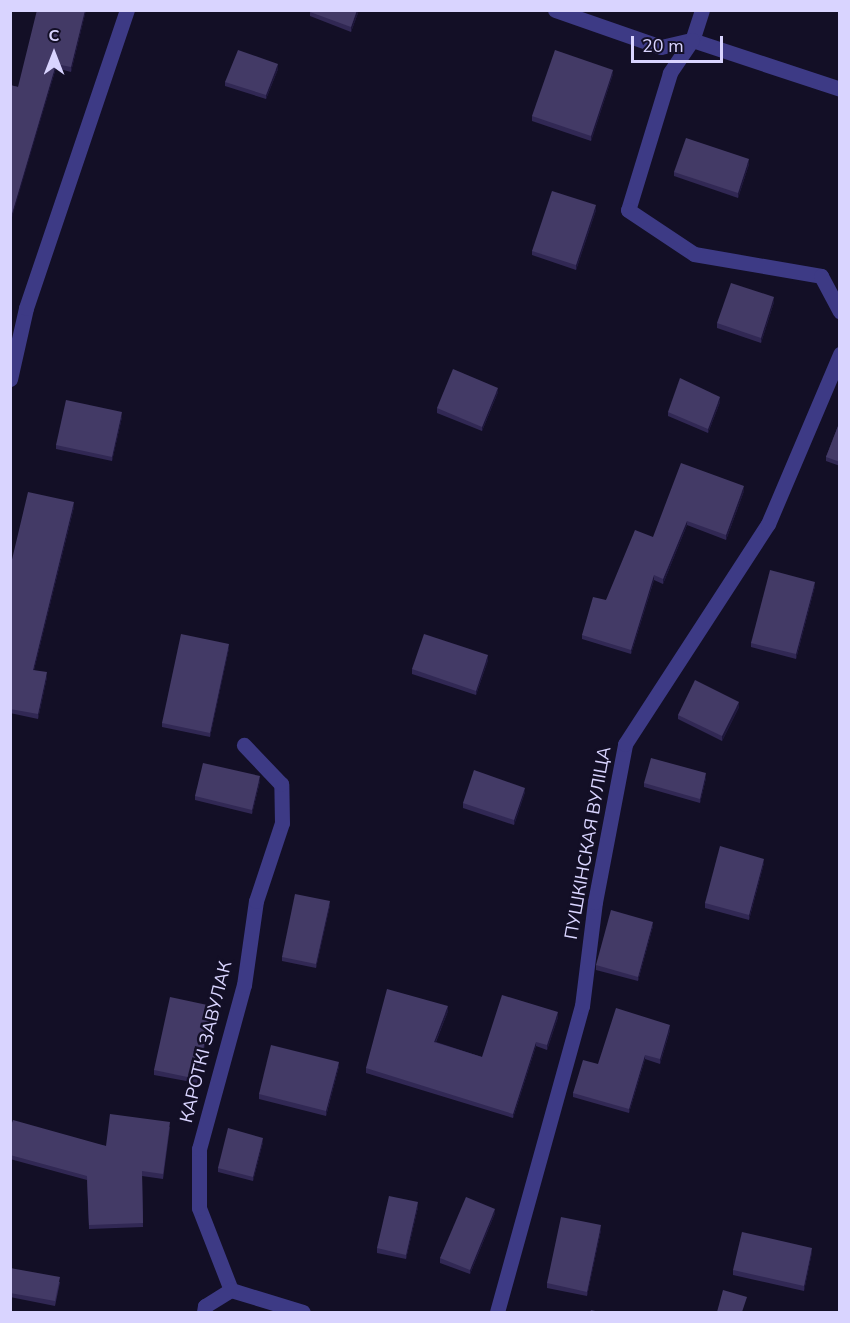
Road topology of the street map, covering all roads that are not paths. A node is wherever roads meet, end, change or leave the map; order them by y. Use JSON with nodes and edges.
{"nodes":[{"id":1,"x":127,"y":10,"type":"edge"},
{"id":2,"x":555,"y":10,"type":"edge"},
{"id":3,"x":702,"y":10,"type":"edge"},
{"id":4,"x":692,"y":40,"type":"junction"},
{"id":5,"x":840,"y":89,"type":"edge"},
{"id":6,"x":840,"y":310,"type":"edge"},
{"id":7,"x":840,"y":354,"type":"edge"},
{"id":8,"x":10,"y":378,"type":"edge"},
{"id":9,"x":244,"y":745,"type":"dead end"},
{"id":10,"x":231,"y":1290,"type":"junction"},
{"id":11,"x":204,"y":1312,"type":"edge"},
{"id":12,"x":303,"y":1312,"type":"edge"},
{"id":13,"x":497,"y":1312,"type":"edge"}],
"edges":[{"from":1,"to":8,"type":"street"},
{"from":2,"to":4,"type":"street"},
{"from":3,"to":4,"type":"street"},
{"from":4,"to":5,"type":"street"},
{"from":4,"to":6,"type":"street"},
{"from":7,"to":13,"type":"street","name":"ПУШКІНСКАЯ ВУЛІЦА"},
{"from":9,"to":10,"type":"street","name":"КАРОТКІ ЗАВУЛАК"},
{"from":10,"to":11,"type":"street"},
{"from":10,"to":12,"type":"street"}]}
